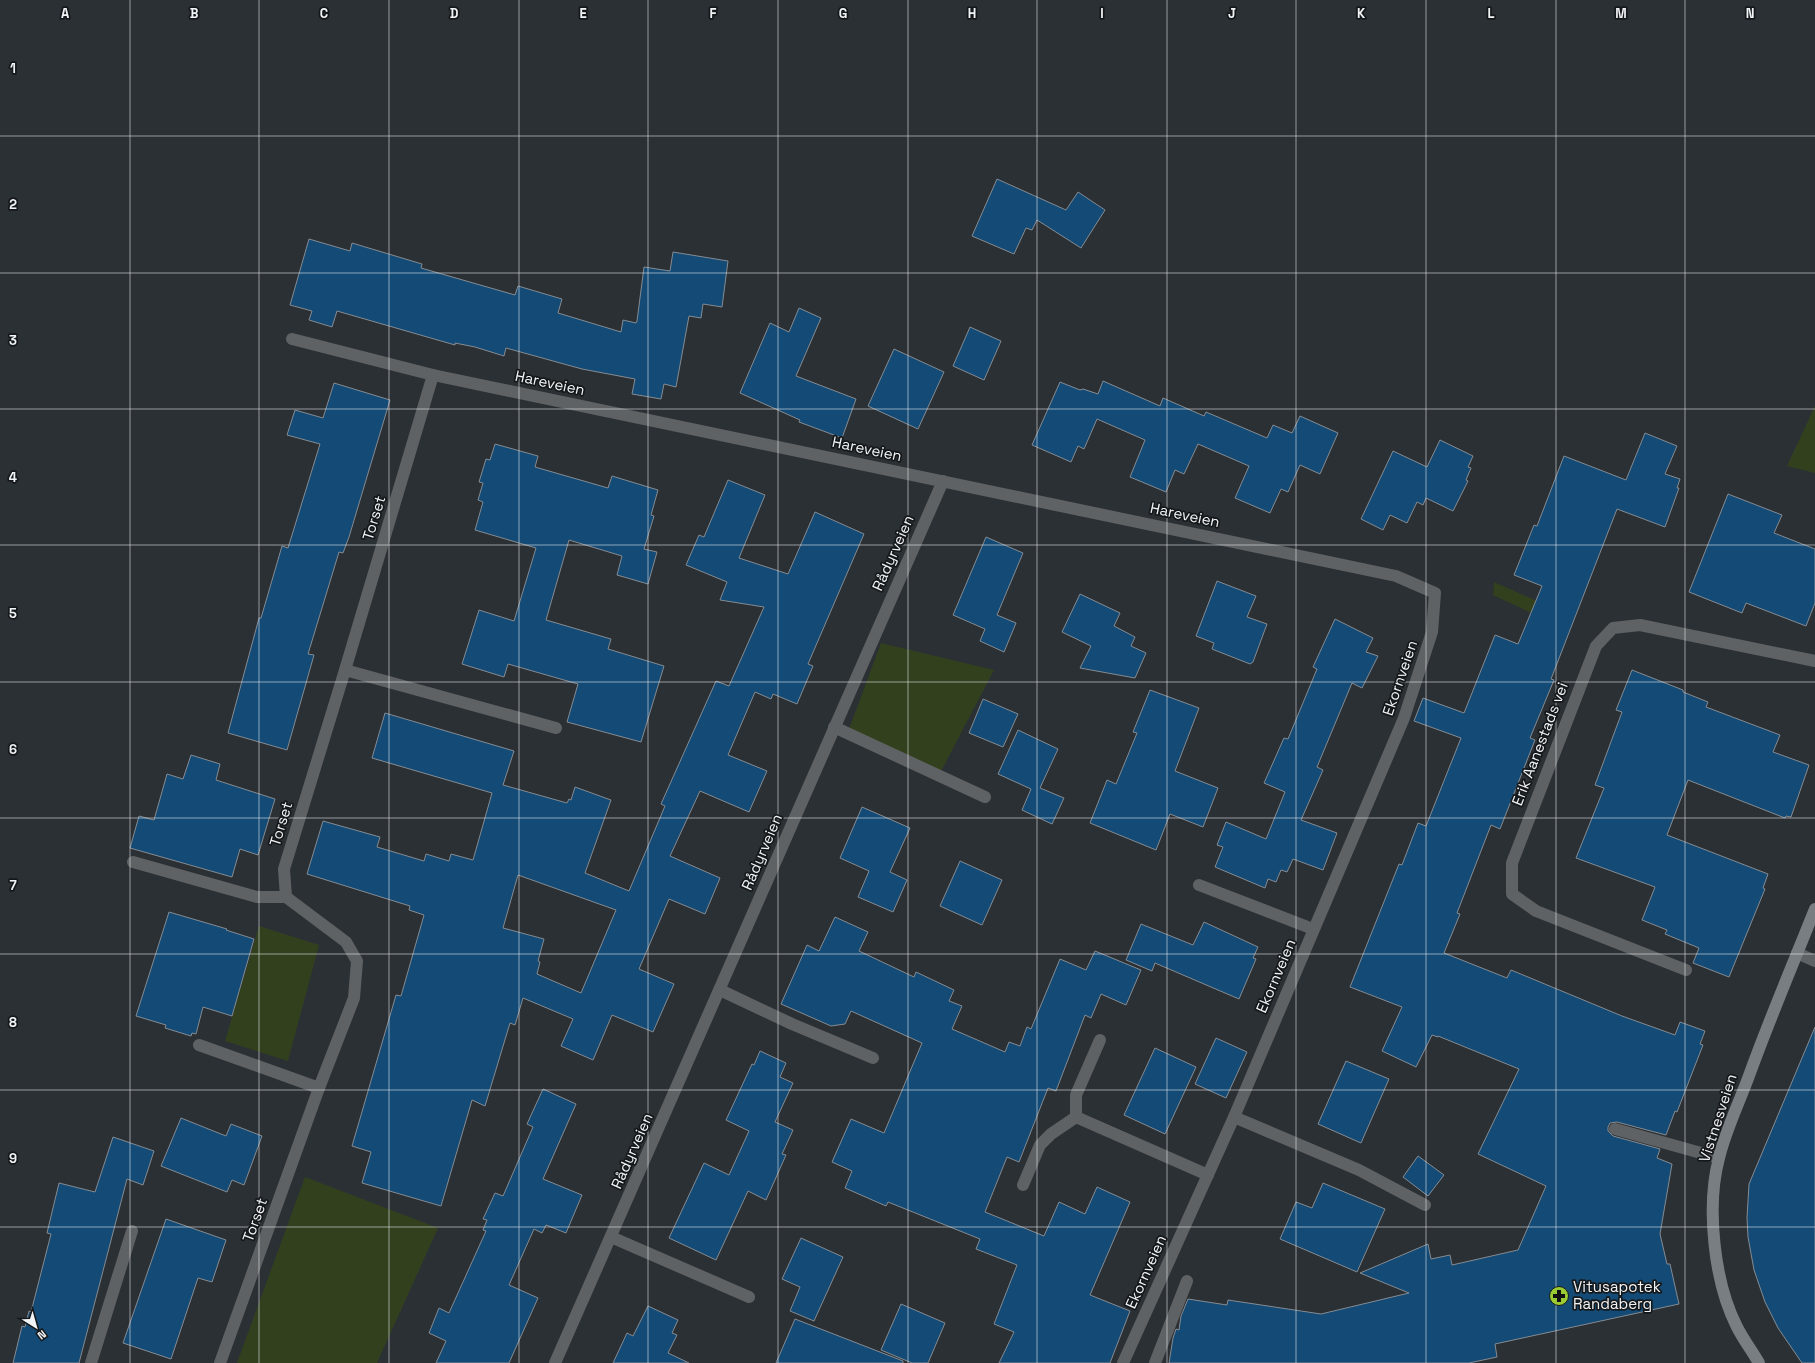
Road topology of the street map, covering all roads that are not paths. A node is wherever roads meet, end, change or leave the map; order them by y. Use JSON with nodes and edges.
{"nodes":[{"id":1,"x":292,"y":340,"type":"dead end"},
{"id":2,"x":433,"y":375,"type":"junction"},
{"id":3,"x":943,"y":481,"type":"junction"},
{"id":4,"x":1435,"y":593,"type":"joint"},
{"id":5,"x":1815,"y":661,"type":"edge"},
{"id":6,"x":346,"y":670,"type":"junction"},
{"id":7,"x":834,"y":727,"type":"junction"},
{"id":8,"x":556,"y":728,"type":"dead end"},
{"id":9,"x":985,"y":797,"type":"dead end"},
{"id":10,"x":133,"y":862,"type":"dead end"},
{"id":11,"x":1199,"y":885,"type":"dead end"},
{"id":12,"x":286,"y":897,"type":"junction"},
{"id":13,"x":1815,"y":909,"type":"edge"},
{"id":14,"x":1313,"y":929,"type":"junction"},
{"id":15,"x":1797,"y":953,"type":"junction"},
{"id":16,"x":1815,"y":961,"type":"edge"},
{"id":17,"x":1686,"y":970,"type":"dead end"},
{"id":18,"x":720,"y":990,"type":"junction"},
{"id":19,"x":1100,"y":1040,"type":"dead end"},
{"id":20,"x":199,"y":1045,"type":"dead end"},
{"id":21,"x":873,"y":1058,"type":"dead end"},
{"id":22,"x":319,"y":1088,"type":"junction"},
{"id":23,"x":1076,"y":1117,"type":"junction"},
{"id":24,"x":1234,"y":1117,"type":"junction"},
{"id":25,"x":1615,"y":1129,"type":"dead end"},
{"id":26,"x":1719,"y":1158,"type":"junction"},
{"id":27,"x":1208,"y":1175,"type":"junction"},
{"id":28,"x":1023,"y":1185,"type":"dead end"},
{"id":29,"x":1425,"y":1205,"type":"dead end"},
{"id":30,"x":132,"y":1231,"type":"dead end"},
{"id":31,"x":611,"y":1237,"type":"junction"},
{"id":32,"x":1187,"y":1281,"type":"dead end"},
{"id":33,"x":750,"y":1297,"type":"dead end"},
{"id":34,"x":90,"y":1363,"type":"edge"},
{"id":35,"x":220,"y":1363,"type":"edge"},
{"id":36,"x":555,"y":1363,"type":"edge"},
{"id":37,"x":1123,"y":1363,"type":"edge"},
{"id":38,"x":1155,"y":1363,"type":"edge"},
{"id":39,"x":1759,"y":1363,"type":"edge"}],
"edges":[{"from":1,"to":2,"type":"street","name":"Hareveien"},
{"from":2,"to":3,"type":"street","name":"Hareveien"},
{"from":2,"to":6,"type":"street","name":"Torset"},
{"from":3,"to":4,"type":"street","name":"Hareveien"},
{"from":3,"to":7,"type":"street","name":"Rådyrveien"},
{"from":4,"to":14,"type":"street","name":"Ekornveien"},
{"from":5,"to":17,"type":"street","name":"Erik Aanestads vei"},
{"from":6,"to":8,"type":"street"},
{"from":6,"to":12,"type":"street","name":"Torset"},
{"from":7,"to":9,"type":"street"},
{"from":7,"to":18,"type":"street","name":"Rådyrveien"},
{"from":10,"to":12,"type":"street"},
{"from":11,"to":14,"type":"street"},
{"from":12,"to":22,"type":"street","name":"Torset"},
{"from":13,"to":15,"type":"main road","name":"Vistnesveien"},
{"from":14,"to":24,"type":"street","name":"Ekornveien"},
{"from":15,"to":16,"type":"street"},
{"from":15,"to":26,"type":"main road","name":"Vistnesveien"},
{"from":18,"to":21,"type":"street"},
{"from":18,"to":31,"type":"street","name":"Rådyrveien"},
{"from":19,"to":23,"type":"street"},
{"from":20,"to":22,"type":"street"},
{"from":22,"to":35,"type":"street","name":"Torset"},
{"from":23,"to":27,"type":"street"},
{"from":23,"to":28,"type":"street"},
{"from":24,"to":27,"type":"street","name":"Ekornveien"},
{"from":24,"to":29,"type":"street"},
{"from":25,"to":26,"type":"street"},
{"from":26,"to":39,"type":"main road","name":"Vistnesveien"},
{"from":27,"to":37,"type":"street","name":"Ekornveien"},
{"from":30,"to":34,"type":"street"},
{"from":31,"to":33,"type":"street"},
{"from":31,"to":36,"type":"street","name":"Rådyrveien"},
{"from":32,"to":38,"type":"street"}]}
